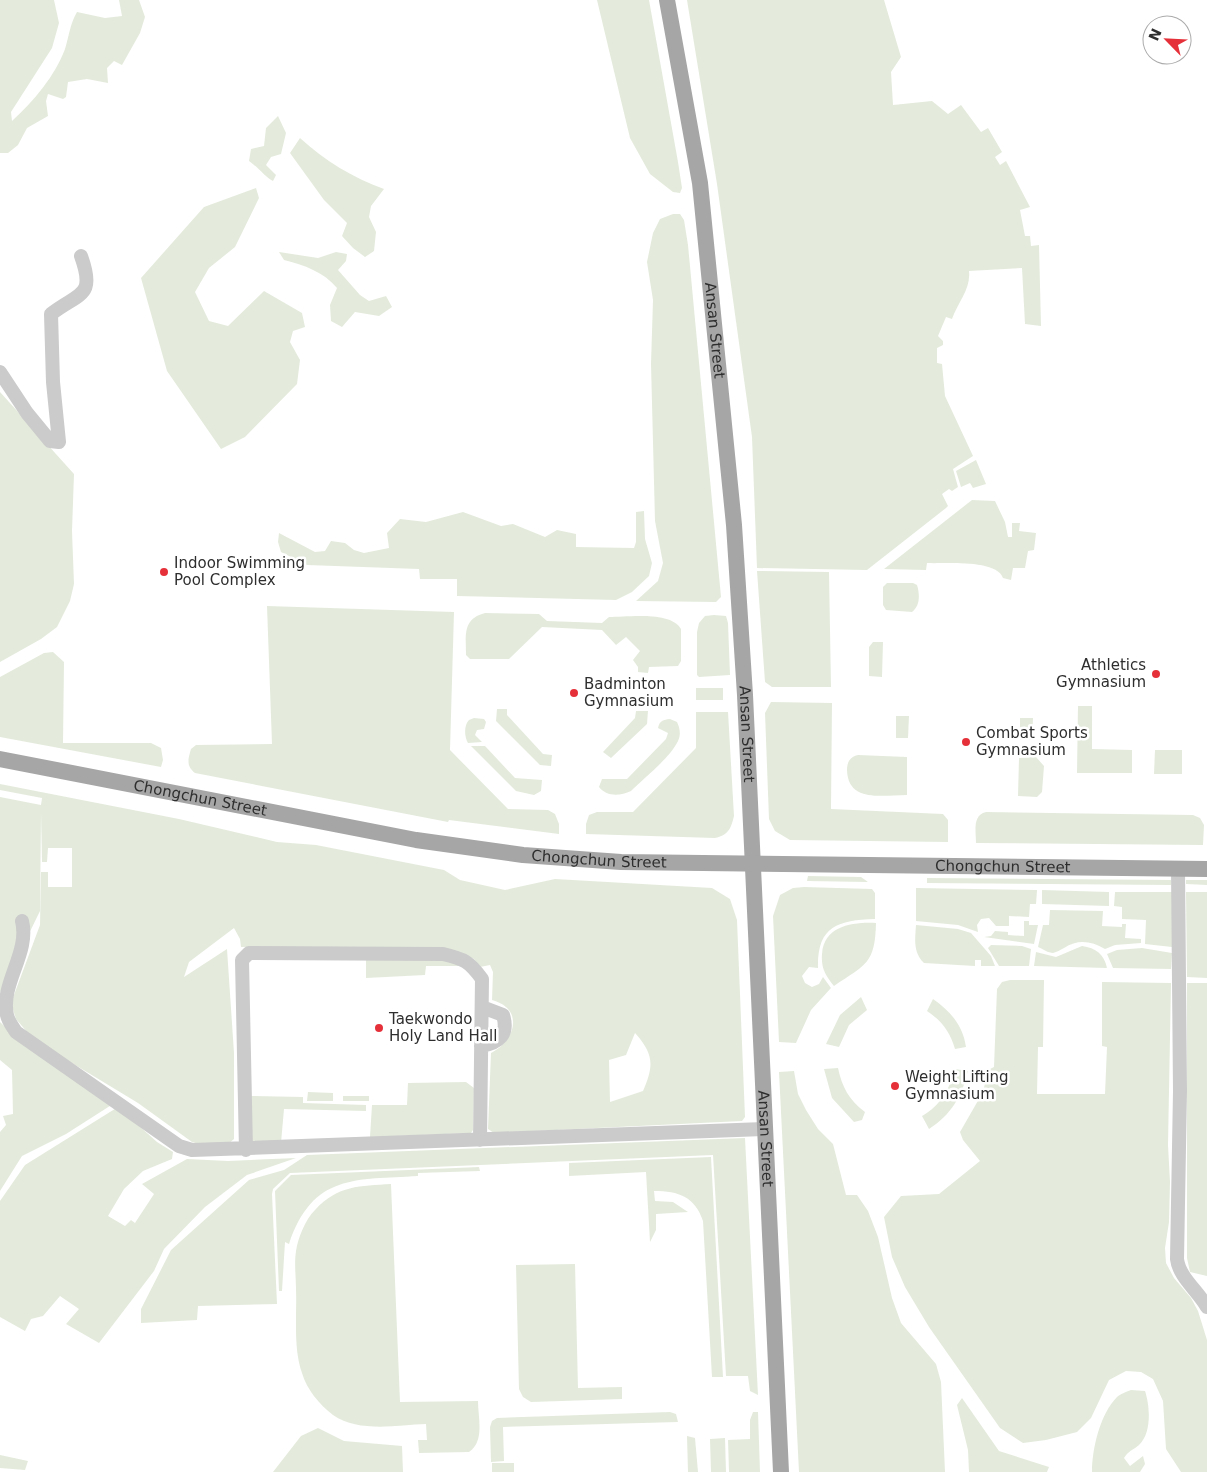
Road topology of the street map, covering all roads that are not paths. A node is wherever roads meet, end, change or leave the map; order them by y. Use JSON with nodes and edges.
{"nodes":[{"id":1,"x":666,"y":0,"type":"edge"},
{"id":2,"x":81,"y":256,"type":"dead end"},
{"id":3,"x":0,"y":372,"type":"edge"},
{"id":4,"x":0,"y":759,"type":"edge"},
{"id":5,"x":752,"y":864,"type":"junction"},
{"id":6,"x":1178,"y":869,"type":"junction"},
{"id":7,"x":1207,"y":869,"type":"edge"},
{"id":8,"x":22,"y":921,"type":"dead end"},
{"id":9,"x":482,"y":1007,"type":"junction"},
{"id":10,"x":481,"y":1046,"type":"junction"},
{"id":11,"x":764,"y":1129,"type":"junction"},
{"id":12,"x":480,"y":1140,"type":"junction"},
{"id":13,"x":246,"y":1150,"type":"junction"},
{"id":14,"x":1207,"y":1307,"type":"edge"},
{"id":15,"x":781,"y":1472,"type":"edge"}],
"edges":[{"from":1,"to":5,"type":"main road","name":"Ansan Street"},
{"from":2,"to":3,"type":"street"},
{"from":4,"to":5,"type":"main road","name":"Chongchun Street"},
{"from":5,"to":6,"type":"main road","name":"Chongchun Street"},
{"from":5,"to":11,"type":"main road","name":"Ansan Street"},
{"from":6,"to":7,"type":"main road","name":"Chongchun Street"},
{"from":6,"to":14,"type":"street"},
{"from":8,"to":13,"type":"street"},
{"from":9,"to":10,"type":"street"},
{"from":9,"to":10,"type":"street"},
{"from":9,"to":13,"type":"street"},
{"from":10,"to":12,"type":"street"},
{"from":11,"to":12,"type":"street"},
{"from":11,"to":15,"type":"main road","name":"Ansan Street"},
{"from":12,"to":13,"type":"street"}]}
